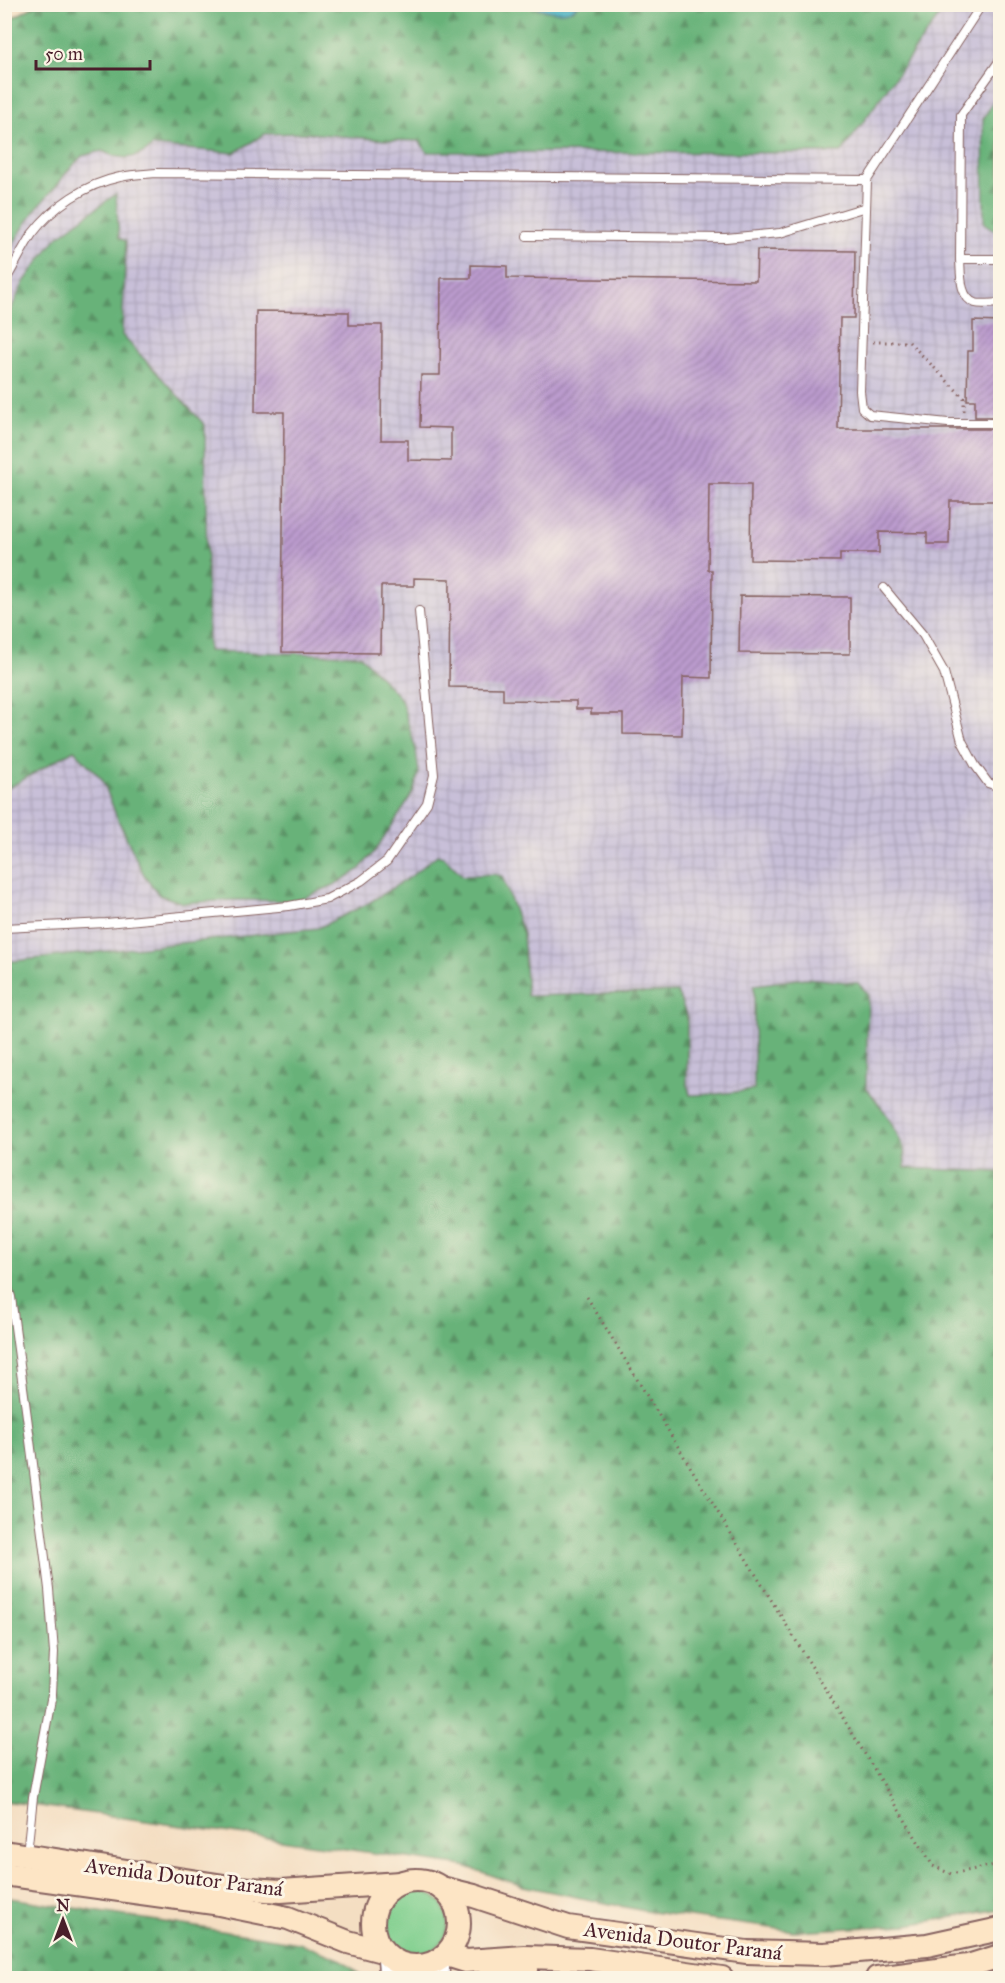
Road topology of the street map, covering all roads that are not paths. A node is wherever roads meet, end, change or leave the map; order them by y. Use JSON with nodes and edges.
{"nodes":[{"id":1,"x":982,"y":4,"type":"edge"},
{"id":2,"x":1000,"y":60,"type":"edge"},
{"id":3,"x":867,"y":180,"type":"junction"},
{"id":4,"x":866,"y":207,"type":"junction"},
{"id":5,"x":527,"y":236,"type":"dead end"},
{"id":6,"x":960,"y":258,"type":"junction"},
{"id":7,"x":1000,"y":258,"type":"edge"},
{"id":8,"x":4,"y":283,"type":"edge"},
{"id":9,"x":1000,"y":303,"type":"edge"},
{"id":10,"x":1000,"y":423,"type":"edge"},
{"id":11,"x":884,"y":588,"type":"dead end"},
{"id":12,"x":419,"y":611,"type":"dead end"},
{"id":13,"x":1000,"y":787,"type":"edge"},
{"id":14,"x":4,"y":927,"type":"edge"},
{"id":15,"x":4,"y":1275,"type":"edge"},
{"id":16,"x":15,"y":1853,"type":"edge"},
{"id":17,"x":4,"y":1874,"type":"edge"},
{"id":18,"x":400,"y":1883,"type":"junction"},
{"id":19,"x":441,"y":1888,"type":"junction"},
{"id":20,"x":1000,"y":1929,"type":"edge"},
{"id":21,"x":383,"y":1952,"type":"junction"},
{"id":22,"x":1000,"y":1956,"type":"edge"},
{"id":23,"x":443,"y":1964,"type":"edge"},
{"id":24,"x":647,"y":1968,"type":"junction"},
{"id":25,"x":387,"y":1978,"type":"edge"},
{"id":26,"x":488,"y":1978,"type":"edge"},
{"id":27,"x":722,"y":1978,"type":"edge"},
{"id":28,"x":877,"y":1978,"type":"edge"}],
"edges":[{"from":1,"to":3,"type":"lane"},
{"from":2,"to":6,"type":"lane"},
{"from":3,"to":4,"type":"lane"},
{"from":3,"to":8,"type":"lane"},
{"from":4,"to":5,"type":"lane"},
{"from":4,"to":10,"type":"lane"},
{"from":6,"to":7,"type":"lane"},
{"from":6,"to":9,"type":"lane"},
{"from":11,"to":13,"type":"lane"},
{"from":12,"to":14,"type":"lane"},
{"from":15,"to":16,"type":"lane"},
{"from":16,"to":18,"type":"main road","name":"Avenida Doutor Paraná"},
{"from":17,"to":21,"type":"main road","name":"Avenida Doutor Paraná"},
{"from":18,"to":19,"type":"main road"},
{"from":18,"to":21,"type":"main road"},
{"from":19,"to":20,"type":"main road","name":"Avenida Doutor Paraná"},
{"from":19,"to":23,"type":"main road"},
{"from":21,"to":23,"type":"main road"},
{"from":21,"to":25,"type":"street"},
{"from":22,"to":28,"type":"main road"},
{"from":23,"to":24,"type":"main road","name":"Avenida Doutor Paraná"},
{"from":24,"to":26,"type":"main road"},
{"from":24,"to":27,"type":"main road","name":"Avenida Doutor Paraná"}]}
